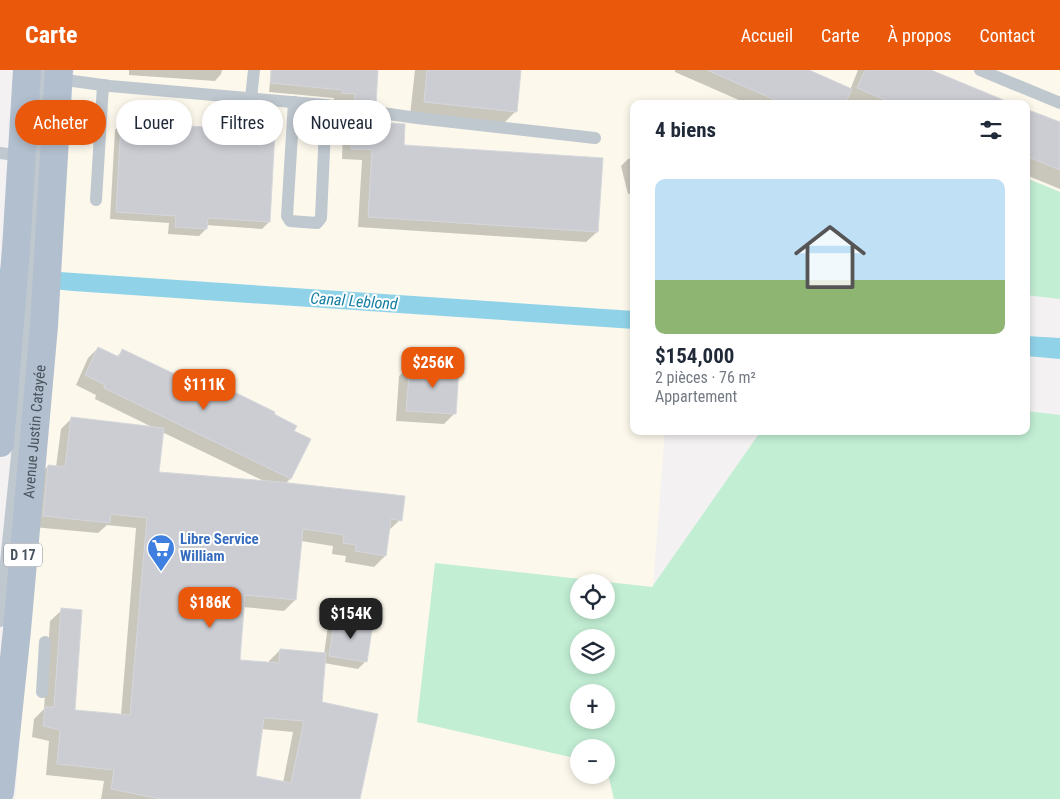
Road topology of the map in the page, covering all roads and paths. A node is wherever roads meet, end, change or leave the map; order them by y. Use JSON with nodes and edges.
{"nodes":[{"id":1,"x":27,"y":70,"type":"edge"},
{"id":2,"x":254,"y":70,"type":"edge"},
{"id":3,"x":980,"y":70,"type":"edge"},
{"id":4,"x":54,"y":73,"type":"edge"},
{"id":5,"x":103,"y":85,"type":"junction"},
{"id":6,"x":251,"y":98,"type":"junction"},
{"id":7,"x":293,"y":102,"type":"edge"},
{"id":8,"x":1060,"y":103,"type":"edge"},
{"id":9,"x":391,"y":114,"type":"edge"},
{"id":10,"x":293,"y":118,"type":"edge"},
{"id":11,"x":595,"y":138,"type":"dead end"},
{"id":12,"x":324,"y":145,"type":"edge"},
{"id":13,"x":11,"y":154,"type":"edge"},
{"id":14,"x":96,"y":200,"type":"dead end"},
{"id":15,"x":33,"y":250,"type":"junction"},
{"id":16,"x":28,"y":316,"type":"junction"},
{"id":17,"x":0,"y":442,"type":"edge"},
{"id":18,"x":0,"y":620,"type":"edge"},
{"id":19,"x":46,"y":642,"type":"dead end"},
{"id":20,"x":42,"y":692,"type":"dead end"},
{"id":21,"x":0,"y":792,"type":"edge"}],
"edges":[{"from":1,"to":13,"type":"main road","name":"Avenue Justin Catayée","number":"D 17"},
{"from":2,"to":6,"type":"lane"},
{"from":3,"to":8,"type":"lane"},
{"from":4,"to":5,"type":"lane"},
{"from":4,"to":15,"type":"main road","name":"Avenue Justin Catayée","number":"D 17"},
{"from":5,"to":6,"type":"lane"},
{"from":5,"to":14,"type":"lane"},
{"from":6,"to":7,"type":"lane"},
{"from":9,"to":11,"type":"lane"},
{"from":10,"to":12,"type":"lane"},
{"from":13,"to":15,"type":"main road","name":"Avenue Justin Catayée","number":"D 17"},
{"from":15,"to":16,"type":"main road","name":"Avenue Justin Catayée","number":"D 17"},
{"from":16,"to":17,"type":"main road","name":"Avenue Justin Catayée","number":"D 17"},
{"from":16,"to":18,"type":"lane"},
{"from":16,"to":21,"type":"main road","name":"Avenue Justin Catayée","number":"D 17"},
{"from":19,"to":20,"type":"lane"}]}
